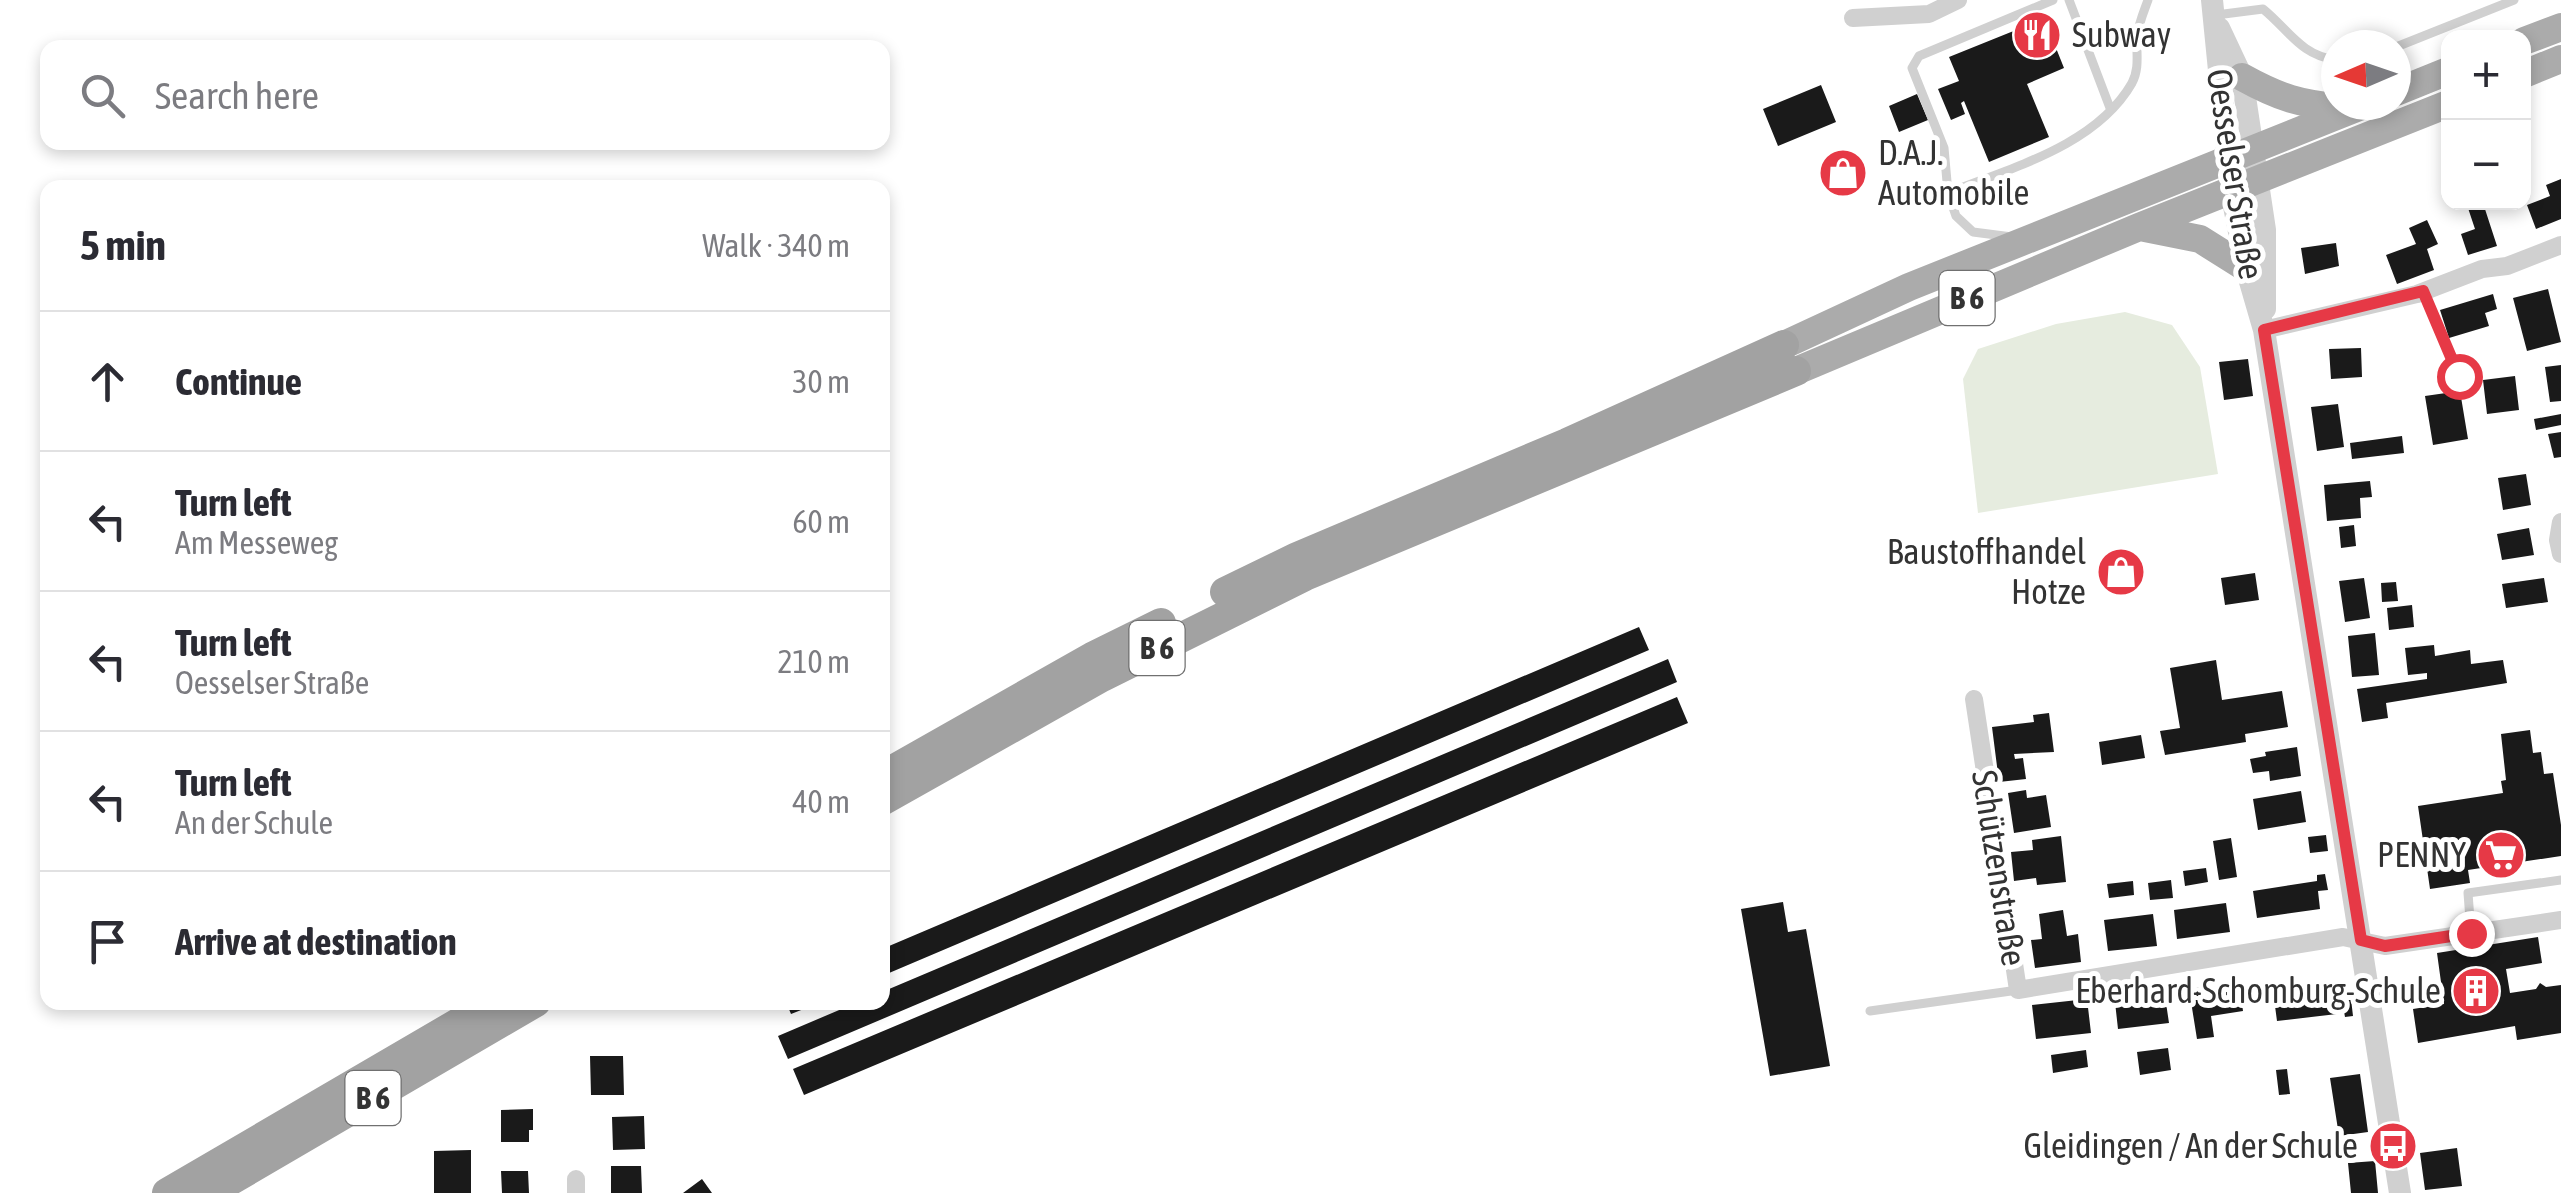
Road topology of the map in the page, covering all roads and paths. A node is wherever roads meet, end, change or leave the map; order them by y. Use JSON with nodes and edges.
{"nodes":[{"id":1,"x":1958,"y":0,"type":"edge"},
{"id":2,"x":2053,"y":0,"type":"edge"},
{"id":3,"x":2069,"y":0,"type":"edge"},
{"id":4,"x":2148,"y":0,"type":"edge"},
{"id":5,"x":2514,"y":0,"type":"edge"},
{"id":6,"x":2213,"y":8,"type":"edge"},
{"id":7,"x":1852,"y":18,"type":"dead end"},
{"id":8,"x":2561,"y":26,"type":"edge"},
{"id":9,"x":2531,"y":39,"type":"edge"},
{"id":10,"x":2411,"y":41,"type":"edge"},
{"id":11,"x":2321,"y":57,"type":"edge"},
{"id":12,"x":2561,"y":58,"type":"edge"},
{"id":13,"x":2531,"y":71,"type":"edge"},
{"id":14,"x":2441,"y":74,"type":"edge"},
{"id":15,"x":2242,"y":77,"type":"junction"},
{"id":16,"x":2411,"y":86,"type":"edge"},
{"id":17,"x":2321,"y":106,"type":"edge"},
{"id":18,"x":2441,"y":107,"type":"edge"},
{"id":19,"x":2110,"y":108,"type":"junction"},
{"id":20,"x":2325,"y":120,"type":"edge"},
{"id":21,"x":2240,"y":153,"type":"junction"},
{"id":22,"x":2258,"y":180,"type":"junction"},
{"id":23,"x":2231,"y":191,"type":"junction"},
{"id":24,"x":1948,"y":193,"type":"junction"},
{"id":25,"x":2138,"y":227,"type":"junction"},
{"id":26,"x":2026,"y":239,"type":"junction"},
{"id":27,"x":2561,"y":245,"type":"edge"},
{"id":28,"x":2246,"y":268,"type":"junction"},
{"id":29,"x":2423,"y":291,"type":"junction"},
{"id":30,"x":2264,"y":330,"type":"junction"},
{"id":31,"x":1790,"y":358,"type":"junction"},
{"id":32,"x":2459,"y":376,"type":"dead end"},
{"id":33,"x":2561,"y":522,"type":"edge"},
{"id":34,"x":2561,"y":554,"type":"edge"},
{"id":35,"x":1974,"y":699,"type":"dead end"},
{"id":36,"x":890,"y":771,"type":"edge"},
{"id":37,"x":890,"y":796,"type":"edge"},
{"id":38,"x":2561,"y":880,"type":"edge"},
{"id":39,"x":2561,"y":920,"type":"edge"},
{"id":40,"x":2471,"y":933,"type":"junction"},
{"id":41,"x":2361,"y":940,"type":"junction"},
{"id":42,"x":2018,"y":990,"type":"junction"},
{"id":43,"x":480,"y":1010,"type":"edge"},
{"id":44,"x":522,"y":1010,"type":"edge"},
{"id":45,"x":1870,"y":1012,"type":"dead end"},
{"id":46,"x":167,"y":1193,"type":"edge"},
{"id":47,"x":209,"y":1193,"type":"edge"},
{"id":48,"x":2400,"y":1193,"type":"edge"}],
"edges":[{"from":1,"to":7,"type":"street"},
{"from":2,"to":24,"type":"lane"},
{"from":3,"to":19,"type":"lane"},
{"from":4,"to":19,"type":"lane"},
{"from":5,"to":10,"type":"lane"},
{"from":6,"to":11,"type":"lane"},
{"from":6,"to":15,"type":"street","name":"Oesselser Straße"},
{"from":6,"to":21,"type":"street","name":"Oesselser Straße"},
{"from":8,"to":9,"type":"main road"},
{"from":12,"to":13,"type":"main road"},
{"from":14,"to":16,"type":"main road"},
{"from":15,"to":17,"type":"main road","number":"B 6"},
{"from":15,"to":21,"type":"street","name":"Oesselser Straße"},
{"from":18,"to":22,"type":"main road","number":"B 6"},
{"from":19,"to":24,"type":"lane"},
{"from":20,"to":21,"type":"main road","number":"B 6"},
{"from":21,"to":22,"type":"street","name":"Oesselser Straße"},
{"from":21,"to":23,"type":"street","name":"Oesselser Straße"},
{"from":21,"to":26,"type":"main road","number":"B 6"},
{"from":22,"to":23,"type":"main road","number":"B 6"},
{"from":22,"to":30,"type":"street","name":"Oesselser Straße"},
{"from":23,"to":25,"type":"main road","number":"B 6"},
{"from":23,"to":28,"type":"street","name":"Oesselser Straße"},
{"from":24,"to":26,"type":"lane"},
{"from":25,"to":28,"type":"main road"},
{"from":25,"to":31,"type":"main road","number":"B 6"},
{"from":26,"to":31,"type":"main road","number":"B 6"},
{"from":27,"to":29,"type":"street"},
{"from":28,"to":30,"type":"street","name":"Oesselser Straße"},
{"from":29,"to":30,"type":"street"},
{"from":29,"to":32,"type":"lane"},
{"from":30,"to":41,"type":"street","name":"Oesselser Straße"},
{"from":31,"to":36,"type":"highway","number":"B 6"},
{"from":31,"to":37,"type":"highway","number":"B 6"},
{"from":33,"to":34,"type":"street"},
{"from":35,"to":42,"type":"street","name":"Schützenstraße"},
{"from":38,"to":40,"type":"lane"},
{"from":39,"to":40,"type":"street","name":"Schützenstraße"},
{"from":40,"to":41,"type":"street","name":"Schützenstraße"},
{"from":41,"to":42,"type":"street","name":"Schützenstraße"},
{"from":41,"to":48,"type":"street","name":"Oesselser Straße"},
{"from":42,"to":45,"type":"lane"},
{"from":43,"to":46,"type":"highway","number":"B 6"},
{"from":44,"to":47,"type":"highway","number":"B 6"}]}
